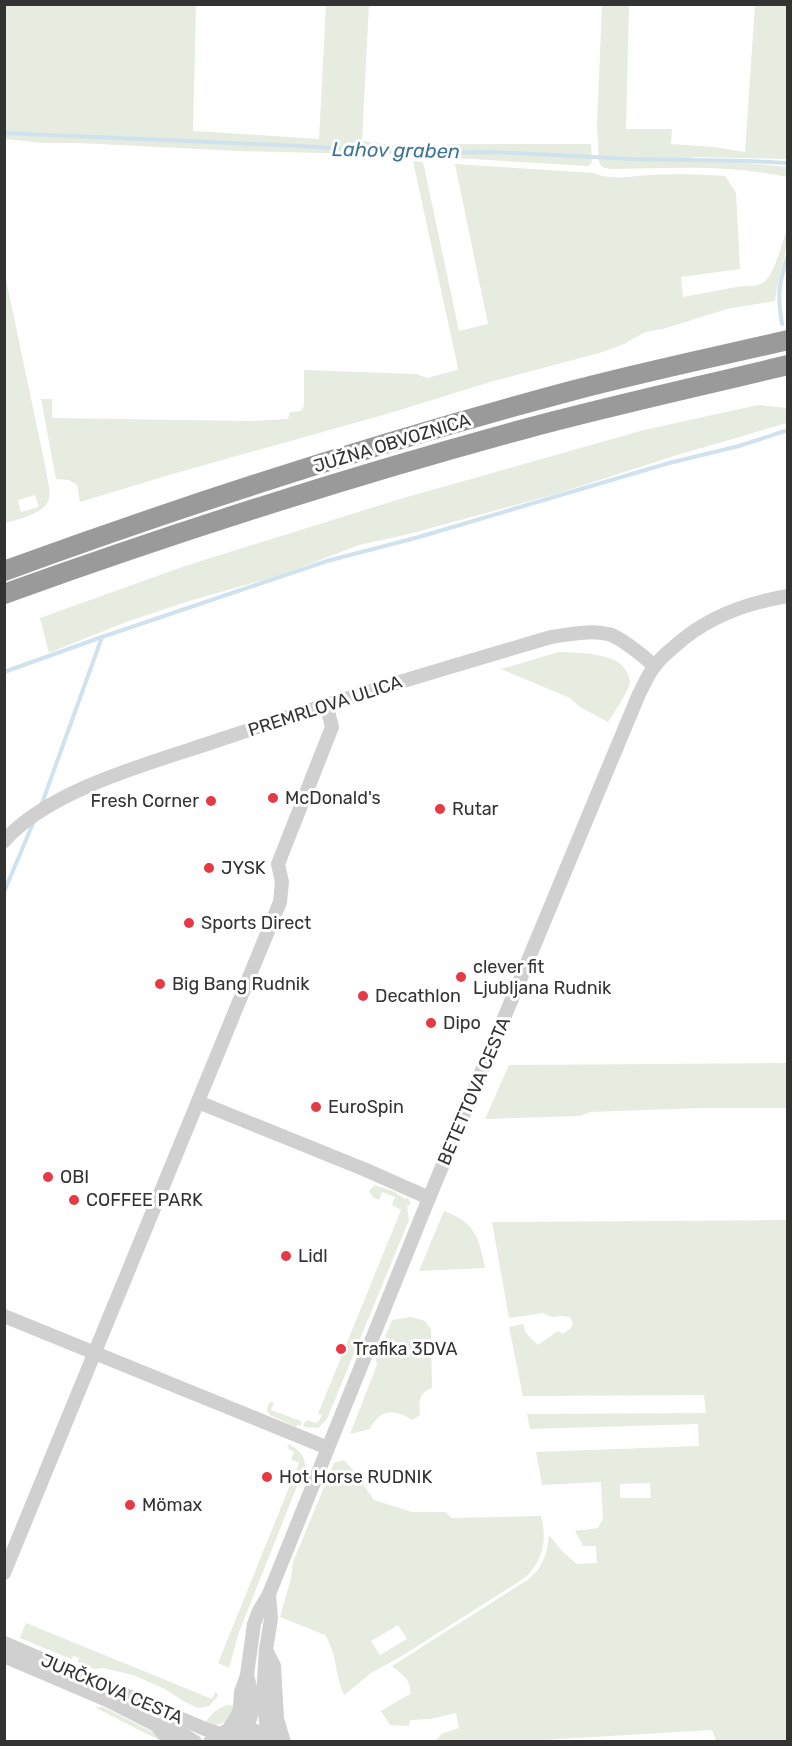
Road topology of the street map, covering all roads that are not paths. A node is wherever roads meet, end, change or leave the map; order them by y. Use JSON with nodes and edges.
{"nodes":[{"id":1,"x":788,"y":340,"type":"edge"},
{"id":2,"x":788,"y":364,"type":"edge"},
{"id":3,"x":788,"y":374,"type":"edge"},
{"id":4,"x":530,"y":428,"type":"junction"},
{"id":5,"x":4,"y":571,"type":"edge"},
{"id":6,"x":4,"y":594,"type":"edge"},
{"id":7,"x":788,"y":596,"type":"edge"},
{"id":8,"x":654,"y":666,"type":"junction"},
{"id":9,"x":326,"y":704,"type":"junction"},
{"id":10,"x":4,"y":841,"type":"edge"},
{"id":11,"x":198,"y":1102,"type":"junction"},
{"id":12,"x":429,"y":1197,"type":"junction"},
{"id":13,"x":4,"y":1316,"type":"edge"},
{"id":14,"x":94,"y":1353,"type":"junction"},
{"id":15,"x":328,"y":1448,"type":"junction"},
{"id":16,"x":4,"y":1573,"type":"edge"},
{"id":17,"x":269,"y":1594,"type":"junction"},
{"id":18,"x":4,"y":1643,"type":"edge"},
{"id":19,"x":266,"y":1649,"type":"junction"},
{"id":20,"x":4,"y":1656,"type":"edge"},
{"id":21,"x":156,"y":1725,"type":"junction"},
{"id":22,"x":228,"y":1736,"type":"edge"},
{"id":23,"x":265,"y":1740,"type":"edge"},
{"id":24,"x":177,"y":1742,"type":"edge"},
{"id":25,"x":195,"y":1742,"type":"edge"},
{"id":26,"x":284,"y":1742,"type":"edge"}],
"edges":[{"from":1,"to":5,"type":"highway","name":"JUŽNA OBVOZNICA"},
{"from":2,"to":4,"type":"highway","name":"JUŽNA OBVOZNICA"},
{"from":3,"to":4,"type":"highway"},
{"from":4,"to":6,"type":"highway","name":"JUŽNA OBVOZNICA"},
{"from":7,"to":8,"type":"street","name":"BETETTOVA CESTA"},
{"from":8,"to":9,"type":"street","name":"PREMRLOVA ULICA"},
{"from":8,"to":12,"type":"street","name":"BETETTOVA CESTA"},
{"from":9,"to":10,"type":"street","name":"PREMRLOVA ULICA"},
{"from":9,"to":11,"type":"street"},
{"from":11,"to":12,"type":"street"},
{"from":11,"to":14,"type":"street"},
{"from":12,"to":15,"type":"street","name":"BETETTOVA CESTA"},
{"from":13,"to":14,"type":"street"},
{"from":14,"to":15,"type":"street"},
{"from":14,"to":16,"type":"street"},
{"from":15,"to":17,"type":"street","name":"BETETTOVA CESTA"},
{"from":17,"to":19,"type":"street","name":"BETETTOVA CESTA"},
{"from":17,"to":22,"type":"street","name":"BETETTOVA CESTA"},
{"from":18,"to":22,"type":"street","name":"JURČKOVA CESTA"},
{"from":19,"to":23,"type":"street","name":"BETETTOVA CESTA"},
{"from":19,"to":26,"type":"street","name":"BETETTOVA CESTA"},
{"from":20,"to":21,"type":"street","name":"JURČKOVA CESTA"},
{"from":21,"to":24,"type":"street","name":"JURČKOVA CESTA"},
{"from":21,"to":25,"type":"street","name":"JURČKOVA CESTA"},
{"from":22,"to":23,"type":"street","name":"JURČKOVA CESTA"}]}
